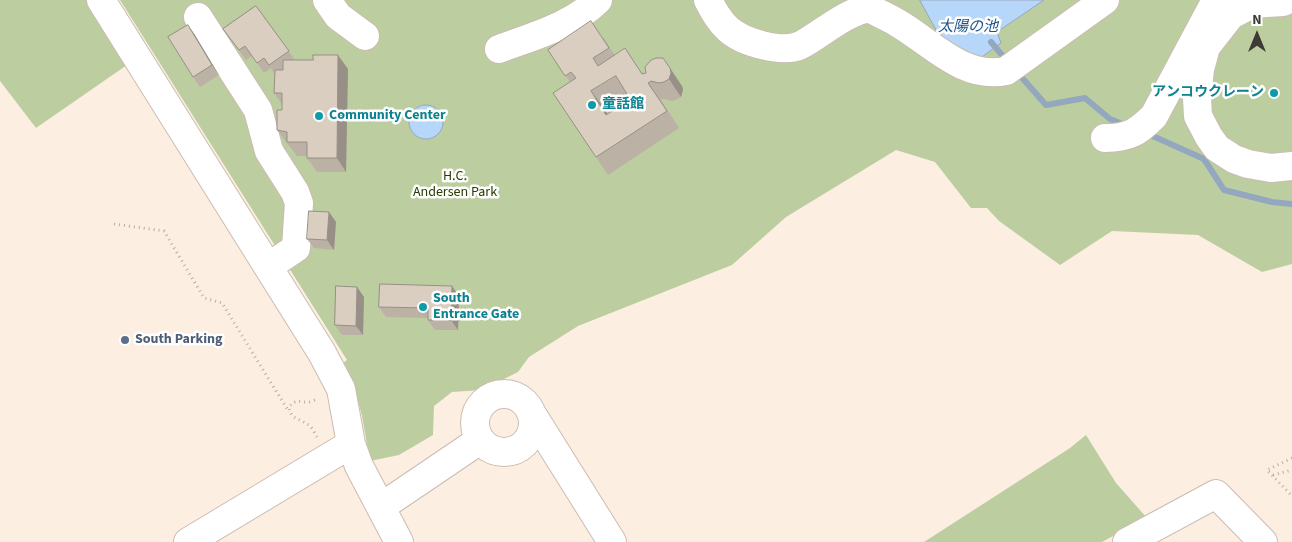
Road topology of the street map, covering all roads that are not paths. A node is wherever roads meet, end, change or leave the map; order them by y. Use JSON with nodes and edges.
{"nodes":[{"id":1,"x":101,"y":0,"type":"edge"},
{"id":2,"x":327,"y":0,"type":"edge"},
{"id":3,"x":598,"y":0,"type":"edge"},
{"id":4,"x":708,"y":0,"type":"edge"},
{"id":5,"x":1104,"y":0,"type":"edge"},
{"id":6,"x":1215,"y":0,"type":"edge"},
{"id":7,"x":1287,"y":0,"type":"edge"},
{"id":8,"x":1252,"y":4,"type":"junction"},
{"id":9,"x":198,"y":17,"type":"dead end"},
{"id":10,"x":365,"y":36,"type":"dead end"},
{"id":11,"x":499,"y":49,"type":"dead end"},
{"id":12,"x":1105,"y":138,"type":"dead end"},
{"id":13,"x":1292,"y":166,"type":"edge"},
{"id":14,"x":268,"y":267,"type":"junction"},
{"id":15,"x":530,"y":410,"type":"junction"},
{"id":16,"x":480,"y":440,"type":"junction"},
{"id":17,"x":352,"y":444,"type":"junction"},
{"id":18,"x":381,"y":507,"type":"junction"},
{"id":19,"x":188,"y":542,"type":"edge"},
{"id":20,"x":399,"y":542,"type":"edge"},
{"id":21,"x":612,"y":542,"type":"edge"},
{"id":22,"x":1127,"y":542,"type":"edge"},
{"id":23,"x":1262,"y":542,"type":"edge"}],
"edges":[{"from":1,"to":14,"type":"street"},
{"from":2,"to":10,"type":"street"},
{"from":3,"to":11,"type":"street"},
{"from":4,"to":5,"type":"street"},
{"from":6,"to":8,"type":"street"},
{"from":6,"to":12,"type":"street"},
{"from":7,"to":8,"type":"street"},
{"from":8,"to":13,"type":"street"},
{"from":9,"to":14,"type":"street"},
{"from":14,"to":17,"type":"street"},
{"from":15,"to":16,"type":"street"},
{"from":15,"to":16,"type":"street"},
{"from":15,"to":21,"type":"street"},
{"from":16,"to":18,"type":"street"},
{"from":17,"to":18,"type":"street"},
{"from":17,"to":19,"type":"street"},
{"from":18,"to":20,"type":"street"},
{"from":22,"to":23,"type":"street"}]}
